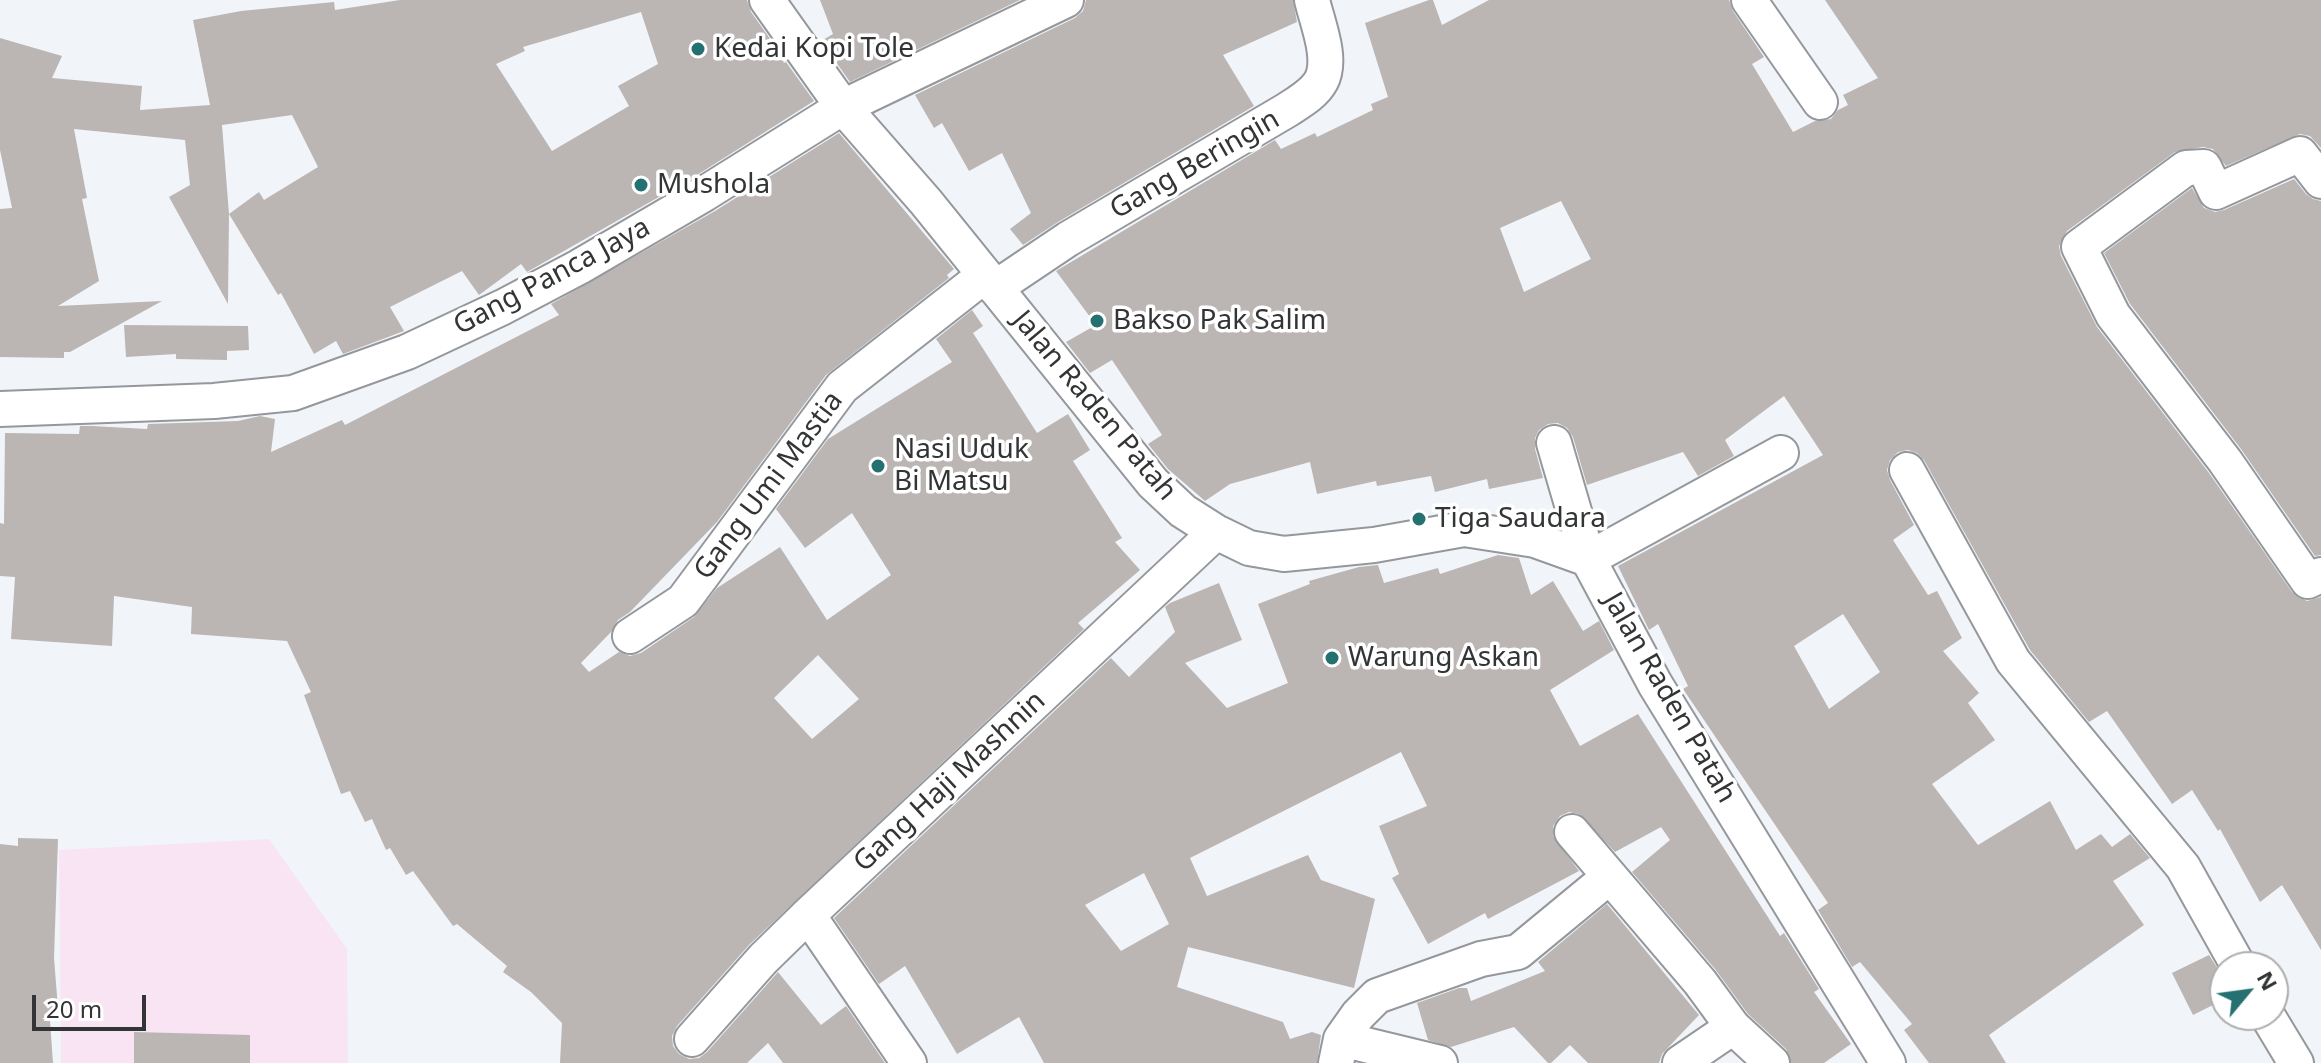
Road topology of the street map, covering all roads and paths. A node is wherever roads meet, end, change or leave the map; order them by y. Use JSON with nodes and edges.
{"nodes":[{"id":1,"x":767,"y":0,"type":"edge"},
{"id":2,"x":1066,"y":0,"type":"edge"},
{"id":3,"x":1312,"y":0,"type":"edge"},
{"id":4,"x":1749,"y":0,"type":"edge"},
{"id":5,"x":1820,"y":102,"type":"dead end"},
{"id":6,"x":843,"y":107,"type":"junction"},
{"id":7,"x":2321,"y":181,"type":"edge"},
{"id":8,"x":990,"y":282,"type":"junction"},
{"id":9,"x":0,"y":409,"type":"edge"},
{"id":10,"x":1554,"y":443,"type":"dead end"},
{"id":11,"x":1781,"y":453,"type":"dead end"},
{"id":12,"x":1907,"y":470,"type":"dead end"},
{"id":13,"x":1216,"y":532,"type":"junction"},
{"id":14,"x":1588,"y":559,"type":"junction"},
{"id":15,"x":2321,"y":575,"type":"edge"},
{"id":16,"x":630,"y":636,"type":"dead end"},
{"id":17,"x":1572,"y":832,"type":"dead end"},
{"id":18,"x":1609,"y":877,"type":"junction"},
{"id":19,"x":808,"y":915,"type":"junction"},
{"id":20,"x":2230,"y":951,"type":"edge"},
{"id":21,"x":1733,"y":1027,"type":"junction"},
{"id":22,"x":2277,"y":1031,"type":"edge"},
{"id":23,"x":692,"y":1039,"type":"dead end"},
{"id":24,"x":1338,"y":1051,"type":"edge"},
{"id":25,"x":909,"y":1063,"type":"edge"},
{"id":26,"x":1440,"y":1063,"type":"edge"},
{"id":27,"x":1680,"y":1063,"type":"edge"},
{"id":28,"x":1772,"y":1063,"type":"edge"},
{"id":29,"x":1888,"y":1063,"type":"edge"},
{"id":30,"x":2296,"y":1063,"type":"edge"}],
"edges":[{"from":1,"to":6,"type":"street","name":"Jalan Raden Patah"},
{"from":2,"to":6,"type":"street","name":"Gang Panca Jaya"},
{"from":3,"to":8,"type":"street","name":"Gang Beringin"},
{"from":4,"to":5,"type":"street"},
{"from":6,"to":8,"type":"street","name":"Jalan Raden Patah"},
{"from":6,"to":9,"type":"street","name":"Gang Panca Jaya"},
{"from":7,"to":15,"type":"street"},
{"from":8,"to":13,"type":"street","name":"Jalan Raden Patah"},
{"from":8,"to":16,"type":"street","name":"Gang Umi Mastia"},
{"from":10,"to":14,"type":"street"},
{"from":11,"to":14,"type":"street"},
{"from":12,"to":20,"type":"street"},
{"from":13,"to":14,"type":"street","name":"Jalan Raden Patah"},
{"from":13,"to":19,"type":"street","name":"Gang Haji Mashnin"},
{"from":14,"to":29,"type":"street","name":"Jalan Raden Patah"},
{"from":17,"to":18,"type":"street"},
{"from":18,"to":21,"type":"street"},
{"from":18,"to":24,"type":"street"},
{"from":19,"to":23,"type":"street","name":"Gang Haji Mashnin"},
{"from":19,"to":25,"type":"street"},
{"from":21,"to":27,"type":"street"},
{"from":21,"to":28,"type":"street"},
{"from":22,"to":30,"type":"street"},
{"from":24,"to":26,"type":"street"}]}
